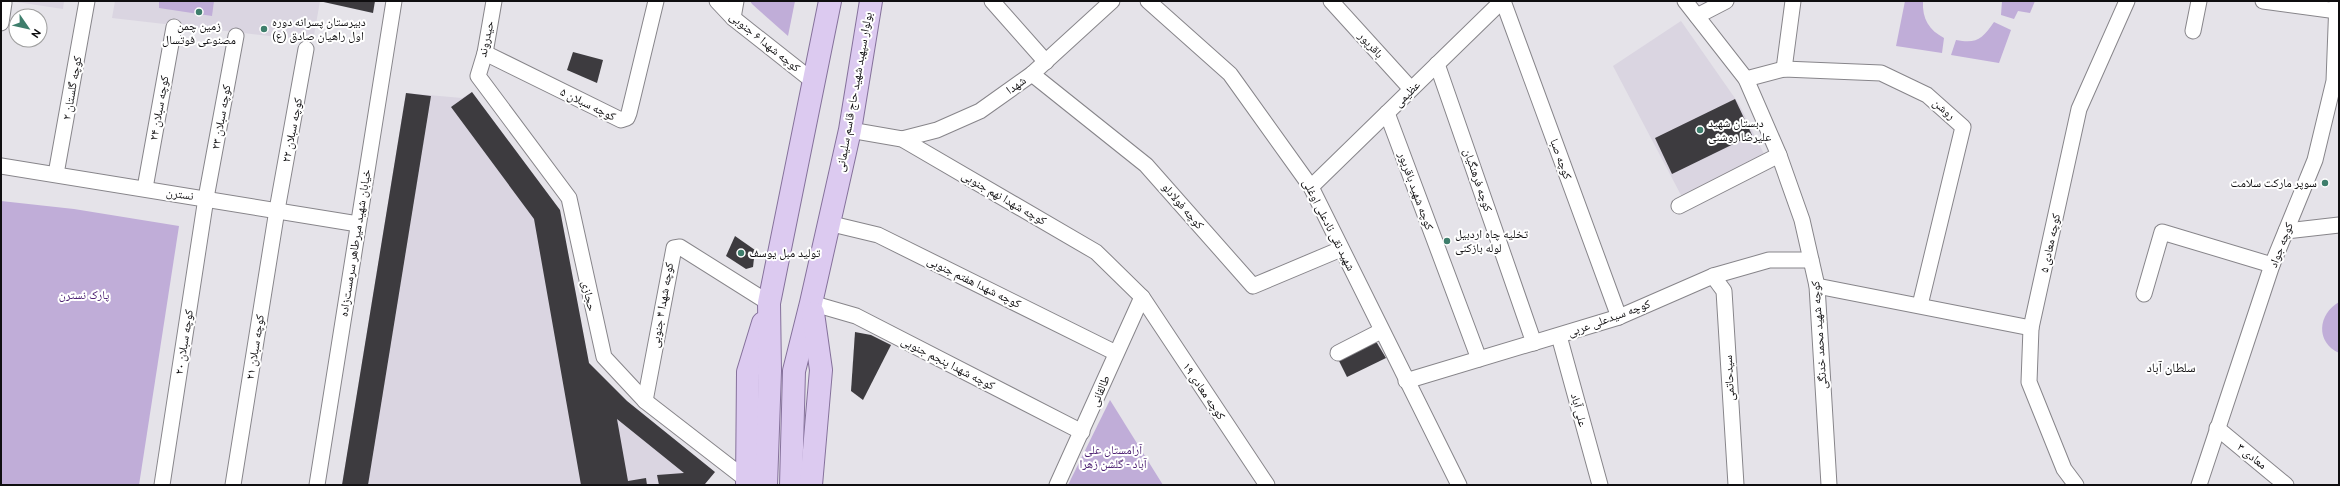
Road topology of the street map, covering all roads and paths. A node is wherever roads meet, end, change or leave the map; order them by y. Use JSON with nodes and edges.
{"nodes":[{"id":1,"x":87,"y":1,"type":"edge"},
{"id":2,"x":394,"y":1,"type":"edge"},
{"id":3,"x":494,"y":1,"type":"edge"},
{"id":4,"x":656,"y":1,"type":"edge"},
{"id":5,"x":717,"y":1,"type":"edge"},
{"id":6,"x":736,"y":1,"type":"edge"},
{"id":7,"x":830,"y":1,"type":"edge"},
{"id":8,"x":871,"y":1,"type":"edge"},
{"id":9,"x":992,"y":1,"type":"edge"},
{"id":10,"x":1112,"y":1,"type":"edge"},
{"id":11,"x":1148,"y":1,"type":"edge"},
{"id":12,"x":1332,"y":1,"type":"edge"},
{"id":13,"x":1503,"y":1,"type":"edge"},
{"id":14,"x":1685,"y":1,"type":"edge"},
{"id":15,"x":1726,"y":1,"type":"edge"},
{"id":16,"x":1793,"y":1,"type":"edge"},
{"id":17,"x":2127,"y":1,"type":"edge"},
{"id":18,"x":2199,"y":1,"type":"edge"},
{"id":19,"x":2263,"y":1,"type":"edge"},
{"id":20,"x":4,"y":3,"type":"dead end"},
{"id":21,"x":2337,"y":6,"type":"edge"},
{"id":22,"x":1697,"y":16,"type":"junction"},
{"id":23,"x":733,"y":18,"type":"junction"},
{"id":24,"x":1,"y":23,"type":"edge"},
{"id":25,"x":174,"y":28,"type":"dead end"},
{"id":26,"x":2193,"y":31,"type":"dead end"},
{"id":27,"x":236,"y":36,"type":"dead end"},
{"id":28,"x":306,"y":49,"type":"dead end"},
{"id":29,"x":485,"y":54,"type":"junction"},
{"id":30,"x":1046,"y":62,"type":"junction"},
{"id":31,"x":1437,"y":64,"type":"junction"},
{"id":32,"x":1784,"y":69,"type":"junction"},
{"id":33,"x":1032,"y":74,"type":"junction"},
{"id":34,"x":478,"y":76,"type":"joint"},
{"id":35,"x":1746,"y":79,"type":"junction"},
{"id":36,"x":814,"y":82,"type":"junction"},
{"id":37,"x":1411,"y":89,"type":"junction"},
{"id":38,"x":1387,"y":113,"type":"junction"},
{"id":39,"x":850,"y":130,"type":"junction"},
{"id":40,"x":902,"y":139,"type":"junction"},
{"id":41,"x":1779,"y":155,"type":"junction"},
{"id":42,"x":1,"y":166,"type":"edge"},
{"id":43,"x":56,"y":174,"type":"junction"},
{"id":44,"x":1312,"y":187,"type":"junction"},
{"id":45,"x":145,"y":188,"type":"junction"},
{"id":46,"x":206,"y":198,"type":"junction"},
{"id":47,"x":1679,"y":206,"type":"dead end"},
{"id":48,"x":277,"y":210,"type":"junction"},
{"id":49,"x":828,"y":223,"type":"junction"},
{"id":50,"x":358,"y":224,"type":"junction"},
{"id":51,"x":2339,"y":225,"type":"edge"},
{"id":52,"x":2286,"y":231,"type":"junction"},
{"id":53,"x":1341,"y":249,"type":"junction"},
{"id":54,"x":1811,"y":260,"type":"junction"},
{"id":55,"x":2272,"y":265,"type":"junction"},
{"id":56,"x":1713,"y":276,"type":"junction"},
{"id":57,"x":1817,"y":286,"type":"junction"},
{"id":58,"x":2144,"y":294,"type":"dead end"},
{"id":59,"x":1142,"y":297,"type":"junction"},
{"id":60,"x":769,"y":303,"type":"junction"},
{"id":61,"x":811,"y":303,"type":"junction"},
{"id":62,"x":1920,"y":305,"type":"junction"},
{"id":63,"x":1619,"y":317,"type":"junction"},
{"id":64,"x":2032,"y":328,"type":"junction"},
{"id":65,"x":1381,"y":331,"type":"junction"},
{"id":66,"x":1559,"y":336,"type":"junction"},
{"id":67,"x":1534,"y":343,"type":"junction"},
{"id":68,"x":1116,"y":353,"type":"junction"},
{"id":69,"x":1338,"y":353,"type":"dead end"},
{"id":70,"x":1479,"y":359,"type":"junction"},
{"id":71,"x":1406,"y":380,"type":"junction"},
{"id":72,"x":645,"y":401,"type":"junction"},
{"id":73,"x":2217,"y":428,"type":"junction"},
{"id":74,"x":1082,"y":432,"type":"junction"},
{"id":75,"x":753,"y":483,"type":"edge"},
{"id":76,"x":162,"y":485,"type":"edge"},
{"id":77,"x":233,"y":485,"type":"edge"},
{"id":78,"x":317,"y":485,"type":"edge"},
{"id":79,"x":791,"y":485,"type":"edge"},
{"id":80,"x":811,"y":485,"type":"edge"},
{"id":81,"x":1057,"y":485,"type":"edge"},
{"id":82,"x":1267,"y":485,"type":"edge"},
{"id":83,"x":1459,"y":485,"type":"edge"},
{"id":84,"x":1600,"y":485,"type":"edge"},
{"id":85,"x":1736,"y":485,"type":"edge"},
{"id":86,"x":1829,"y":485,"type":"edge"},
{"id":87,"x":2076,"y":485,"type":"edge"},
{"id":88,"x":2199,"y":485,"type":"edge"},
{"id":89,"x":2286,"y":485,"type":"edge"}],
"edges":[{"from":1,"to":43,"type":"street","name":"کوچه گلستان ۲"},
{"from":2,"to":50,"type":"street","name":"خیابان شهید میرطاهر سرمست‌زاده"},
{"from":3,"to":29,"type":"street","name":"حیدروند"},
{"from":4,"to":29,"type":"street","name":"کوچه سبلان ۵"},
{"from":5,"to":23,"type":"street","name":"کوچه شهدا ۶ جنوبی"},
{"from":6,"to":23,"type":"street"},
{"from":7,"to":36,"type":"main road"},
{"from":8,"to":39,"type":"main road","name":"بولوار سپهبد شهید حاج قاسم سلیمانی"},
{"from":9,"to":30,"type":"street"},
{"from":10,"to":30,"type":"street","name":"شهدا"},
{"from":11,"to":44,"type":"street","name":"شهید نقی نادعلی اوغلی"},
{"from":12,"to":37,"type":"street","name":"باقرپور"},
{"from":13,"to":31,"type":"street","name":"عظیمی"},
{"from":13,"to":63,"type":"street","name":"کوچه صبا"},
{"from":14,"to":22,"type":"street","name":"کوچه شهید محمد خدنگی"},
{"from":15,"to":22,"type":"street"},
{"from":16,"to":32,"type":"street"},
{"from":17,"to":64,"type":"street","name":"کوچه معادی ۵"},
{"from":18,"to":26,"type":"street"},
{"from":19,"to":21,"type":"street"},
{"from":20,"to":24,"type":"street"},
{"from":21,"to":52,"type":"street","name":"کوچه جواد"},
{"from":22,"to":35,"type":"street","name":"کوچه شهید محمد خدنگی"},
{"from":23,"to":36,"type":"street","name":"کوچه شهدا ۶ جنوبی"},
{"from":25,"to":45,"type":"street","name":"کوچه سبلان ۲۴"},
{"from":27,"to":46,"type":"street","name":"کوچه سبلان ۲۳"},
{"from":28,"to":48,"type":"street","name":"کوچه سبلان ۲۲"},
{"from":29,"to":34,"type":"street","name":"حیدروند"},
{"from":30,"to":33,"type":"street","name":"شهدا"},
{"from":31,"to":37,"type":"street","name":"عظیمی"},
{"from":31,"to":67,"type":"street","name":"کوچه فرهنگیان"},
{"from":32,"to":35,"type":"street","name":"روشن"},
{"from":32,"to":62,"type":"street","name":"روشن"},
{"from":33,"to":40,"type":"street","name":"شهدا"},
{"from":33,"to":53,"type":"street","name":"کوچه فولادلو"},
{"from":34,"to":72,"type":"street","name":"حجازی"},
{"from":35,"to":41,"type":"street","name":"کوچه شهید محمد خدنگی"},
{"from":36,"to":60,"type":"main road"},
{"from":37,"to":38,"type":"street","name":"عظیمی"},
{"from":38,"to":44,"type":"street","name":"عظیمی"},
{"from":38,"to":70,"type":"street","name":"کوچه شهید باقرپور"},
{"from":39,"to":40,"type":"street","name":"کوچه شهدا نهم جنوبی"},
{"from":39,"to":49,"type":"main road","name":"بولوار سپهبد شهید حاج قاسم سلیمانی"},
{"from":40,"to":59,"type":"street","name":"کوچه شهدا نهم جنوبی"},
{"from":41,"to":47,"type":"street"},
{"from":41,"to":54,"type":"street","name":"کوچه شهید محمد خدنگی"},
{"from":42,"to":43,"type":"street","name":"نسترن"},
{"from":43,"to":45,"type":"street","name":"نسترن"},
{"from":44,"to":53,"type":"street","name":"شهید نقی نادعلی اوغلی"},
{"from":45,"to":46,"type":"street","name":"نسترن"},
{"from":46,"to":48,"type":"street","name":"نسترن"},
{"from":46,"to":76,"type":"street","name":"کوچه سبلان ۲۰"},
{"from":48,"to":50,"type":"street","name":"نسترن"},
{"from":48,"to":77,"type":"street","name":"کوچه سبلان ۲۱"},
{"from":49,"to":61,"type":"main road","name":"بولوار سپهبد شهید حاج قاسم سلیمانی"},
{"from":49,"to":68,"type":"street","name":"کوچه شهدا هفتم جنوبی"},
{"from":50,"to":78,"type":"street","name":"خیابان شهید میرطاهر سرمست‌زاده"},
{"from":51,"to":52,"type":"street"},
{"from":52,"to":55,"type":"street","name":"کوچه جواد"},
{"from":53,"to":65,"type":"street","name":"شهید نقی نادعلی اوغلی"},
{"from":54,"to":56,"type":"street","name":"کوچه سیدعلی عربی"},
{"from":54,"to":57,"type":"street","name":"کوچه شهید محمد خدنگی"},
{"from":55,"to":58,"type":"street"},
{"from":55,"to":73,"type":"street","name":"کوچه جواد"},
{"from":56,"to":63,"type":"street","name":"کوچه سیدعلی عربی"},
{"from":56,"to":85,"type":"street","name":"سیدحاتمی"},
{"from":57,"to":62,"type":"street"},
{"from":57,"to":86,"type":"street","name":"کوچه شهید محمد خدنگی"},
{"from":59,"to":68,"type":"street","name":"طالقانی"},
{"from":59,"to":82,"type":"street","name":"کوچه معادی ۱۹"},
{"from":60,"to":72,"type":"street","name":"کوچه شهدا ۴ جنوبی"},
{"from":60,"to":75,"type":"main road"},
{"from":60,"to":75,"type":"main road"},
{"from":61,"to":74,"type":"street","name":"کوچه شهدا پنجم جنوبی"},
{"from":61,"to":79,"type":"main road","name":"بولوار سپهبد شهید حاج قاسم سلیمانی"},
{"from":61,"to":80,"type":"main road"},
{"from":62,"to":64,"type":"street"},
{"from":63,"to":66,"type":"street","name":"کوچه سیدعلی عربی"},
{"from":64,"to":87,"type":"street","name":"کوچه معادی ۵"},
{"from":65,"to":69,"type":"street"},
{"from":65,"to":71,"type":"street","name":"شهید نقی نادعلی اوغلی"},
{"from":66,"to":67,"type":"street","name":"کوچه سیدعلی عربی"},
{"from":66,"to":84,"type":"street","name":"علی آباد"},
{"from":67,"to":70,"type":"street","name":"کوچه سیدعلی عربی"},
{"from":68,"to":74,"type":"street","name":"طالقانی"},
{"from":70,"to":71,"type":"street","name":"کوچه سیدعلی عربی"},
{"from":71,"to":83,"type":"street","name":"شهید نقی نادعلی اوغلی"},
{"from":72,"to":75,"type":"street","name":"حجازی"},
{"from":73,"to":88,"type":"street","name":"کوچه جواد"},
{"from":73,"to":89,"type":"street","name":"معادی ۳"},
{"from":74,"to":81,"type":"street","name":"طالقانی"}]}
